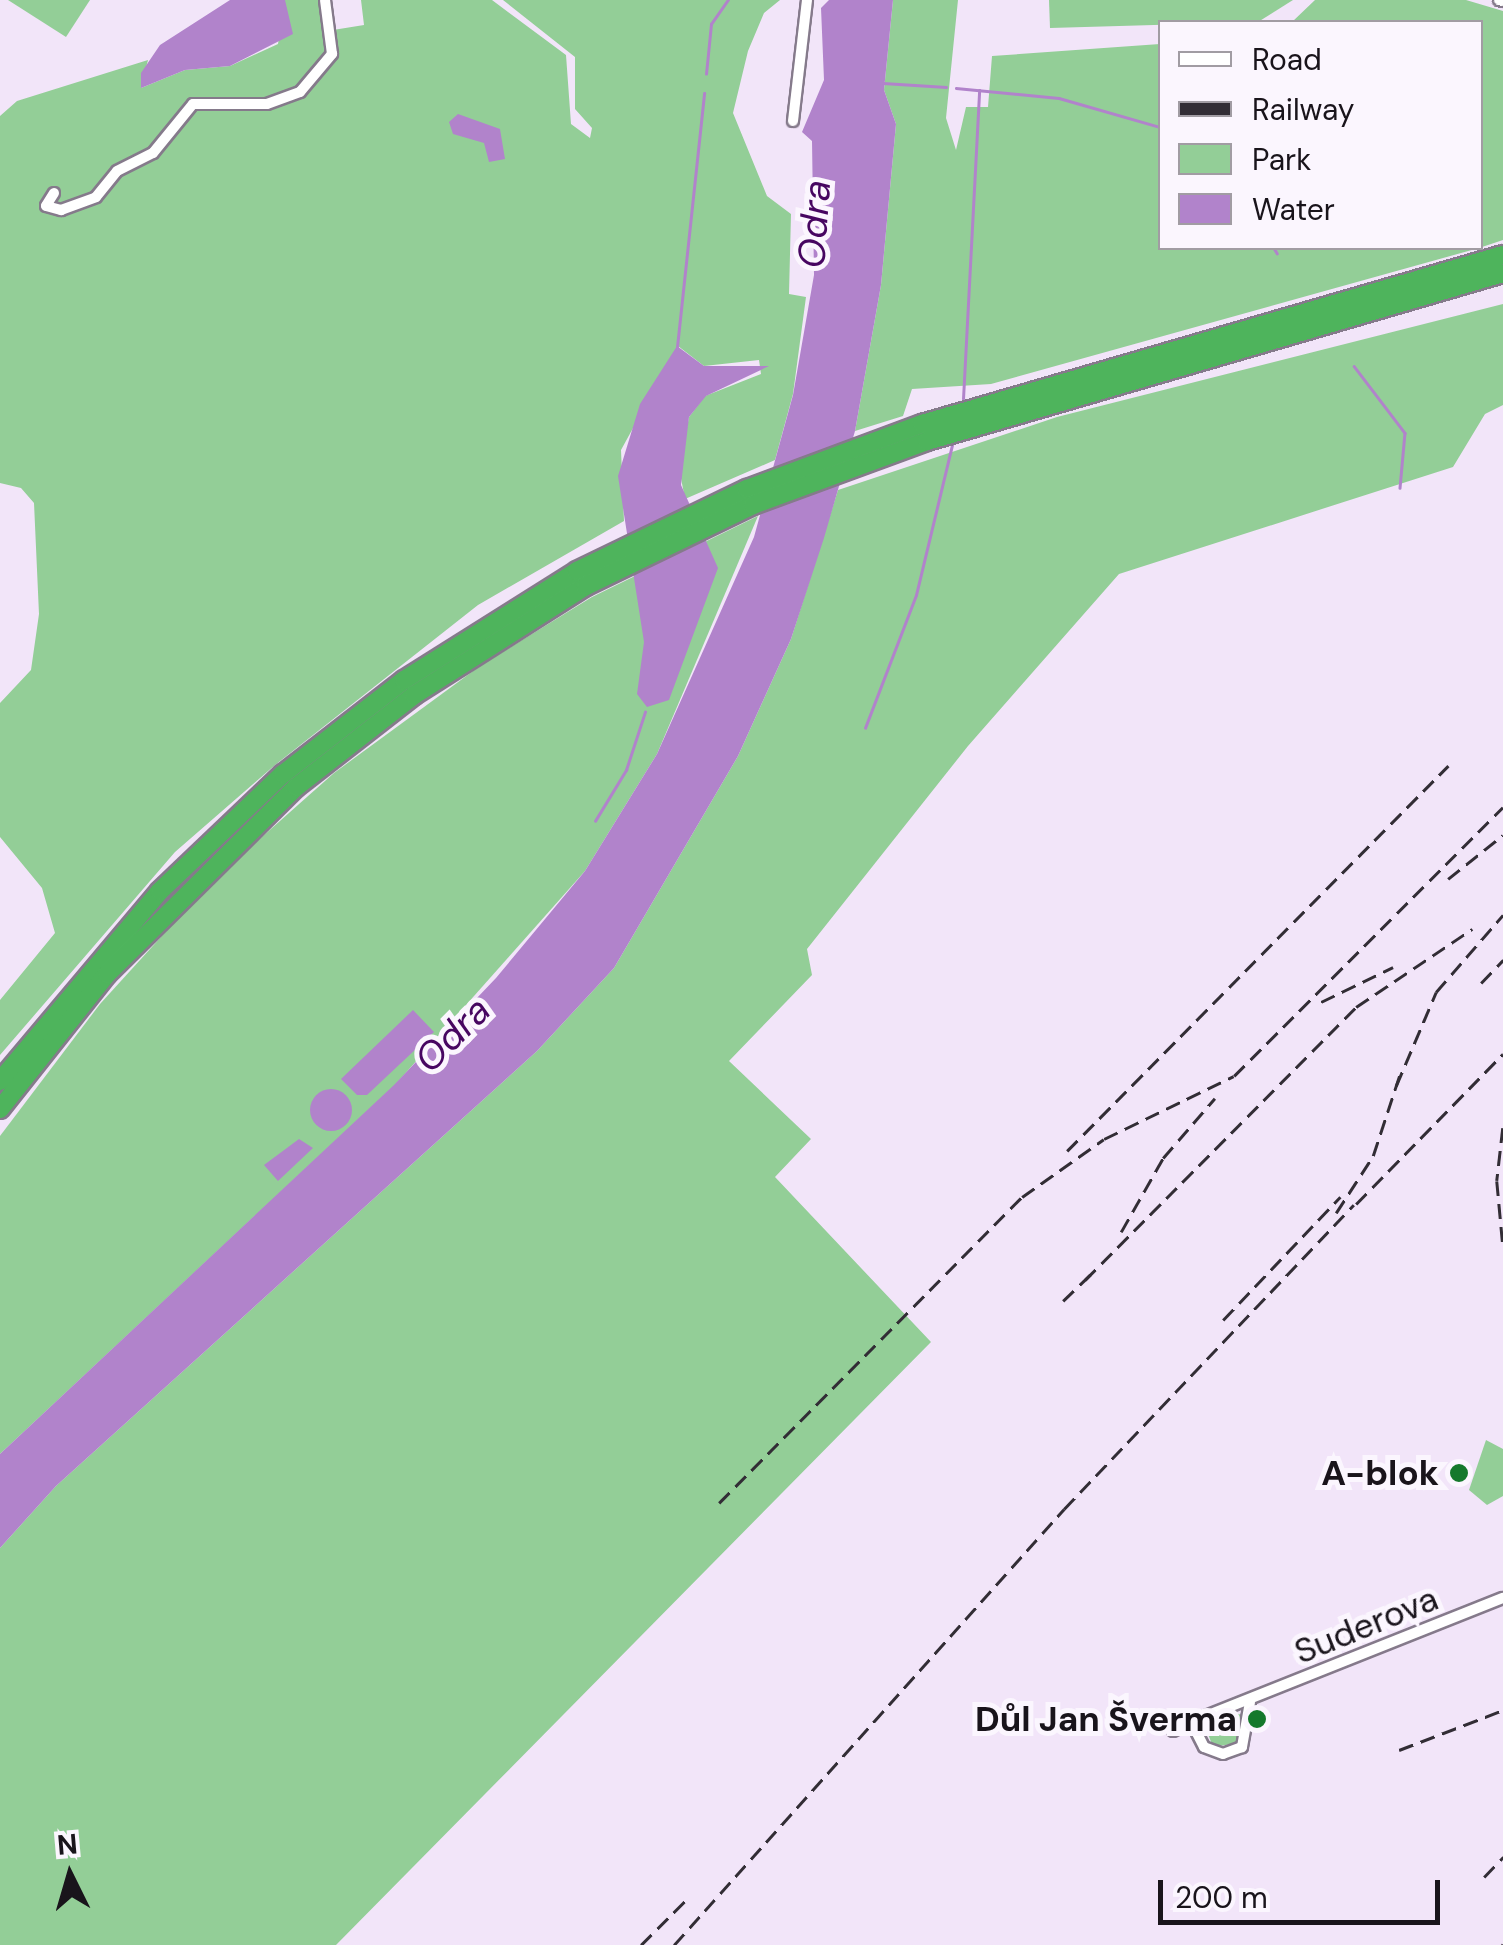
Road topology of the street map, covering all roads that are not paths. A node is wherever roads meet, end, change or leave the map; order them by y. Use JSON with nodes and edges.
{"nodes":[{"id":1,"x":325,"y":0,"type":"edge"},
{"id":2,"x":807,"y":0,"type":"edge"},
{"id":3,"x":794,"y":120,"type":"dead end"},
{"id":4,"x":54,"y":193,"type":"dead end"},
{"id":5,"x":1503,"y":255,"type":"edge"},
{"id":6,"x":1503,"y":274,"type":"edge"},
{"id":7,"x":1116,"y":375,"type":"junction"},
{"id":8,"x":581,"y":578,"type":"junction"},
{"id":9,"x":0,"y":1081,"type":"edge"},
{"id":10,"x":0,"y":1109,"type":"edge"},
{"id":11,"x":1503,"y":1598,"type":"edge"},
{"id":12,"x":1250,"y":1702,"type":"junction"},
{"id":13,"x":1191,"y":1722,"type":"junction"},
{"id":14,"x":1173,"y":1731,"type":"dead end"}],
"edges":[{"from":1,"to":4,"type":"street"},
{"from":2,"to":3,"type":"street"},
{"from":5,"to":7,"type":"highway"},
{"from":6,"to":7,"type":"highway"},
{"from":7,"to":8,"type":"highway"},
{"from":8,"to":9,"type":"highway"},
{"from":8,"to":10,"type":"highway"},
{"from":11,"to":12,"type":"street","name":"Suderova"},
{"from":12,"to":13,"type":"street","name":"Suderova"},
{"from":12,"to":13,"type":"street"},
{"from":13,"to":14,"type":"street","name":"Suderova"}]}
